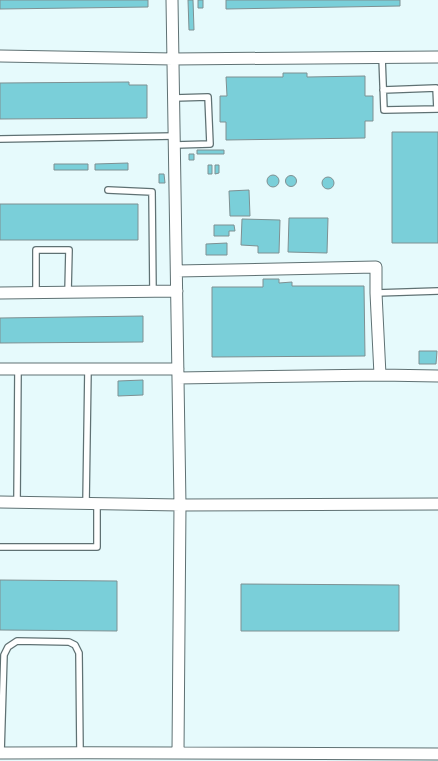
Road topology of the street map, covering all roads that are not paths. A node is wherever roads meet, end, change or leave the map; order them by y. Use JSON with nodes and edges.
{"nodes":[{"id":1,"x":172,"y":0,"type":"edge"},
{"id":2,"x":0,"y":56,"type":"edge"},
{"id":3,"x":382,"y":57,"type":"junction"},
{"id":4,"x":438,"y":57,"type":"edge"},
{"id":5,"x":173,"y":59,"type":"junction"},
{"id":6,"x":383,"y":90,"type":"junction"},
{"id":7,"x":174,"y":98,"type":"junction"},
{"id":8,"x":438,"y":109,"type":"edge"},
{"id":9,"x":0,"y":139,"type":"edge"},
{"id":10,"x":175,"y":140,"type":"junction"},
{"id":11,"x":108,"y":190,"type":"dead end"},
{"id":12,"x":177,"y":271,"type":"junction"},
{"id":13,"x":177,"y":291,"type":"junction"},
{"id":14,"x":438,"y":291,"type":"edge"},
{"id":15,"x":36,"y":292,"type":"junction"},
{"id":16,"x":68,"y":292,"type":"junction"},
{"id":17,"x":152,"y":292,"type":"junction"},
{"id":18,"x":0,"y":293,"type":"edge"},
{"id":19,"x":376,"y":293,"type":"junction"},
{"id":20,"x":0,"y":369,"type":"edge"},
{"id":21,"x":18,"y":369,"type":"junction"},
{"id":22,"x":88,"y":369,"type":"junction"},
{"id":23,"x":178,"y":374,"type":"junction"},
{"id":24,"x":380,"y":376,"type":"junction"},
{"id":25,"x":438,"y":376,"type":"edge"},
{"id":26,"x":0,"y":502,"type":"edge"},
{"id":27,"x":17,"y":502,"type":"junction"},
{"id":28,"x":91,"y":504,"type":"junction"},
{"id":29,"x":438,"y":504,"type":"edge"},
{"id":30,"x":180,"y":505,"type":"junction"},
{"id":31,"x":0,"y":547,"type":"edge"},
{"id":32,"x":80,"y":752,"type":"junction"},
{"id":33,"x":178,"y":752,"type":"junction"},
{"id":34,"x":0,"y":753,"type":"edge"},
{"id":35,"x":438,"y":754,"type":"edge"}],
"edges":[{"from":1,"to":5,"type":"street"},
{"from":2,"to":5,"type":"street"},
{"from":3,"to":4,"type":"street"},
{"from":3,"to":5,"type":"street"},
{"from":3,"to":6,"type":"lane"},
{"from":5,"to":7,"type":"street"},
{"from":6,"to":8,"type":"lane"},
{"from":6,"to":8,"type":"lane"},
{"from":7,"to":10,"type":"street"},
{"from":7,"to":10,"type":"lane"},
{"from":9,"to":10,"type":"lane"},
{"from":10,"to":12,"type":"street"},
{"from":11,"to":17,"type":"lane"},
{"from":12,"to":13,"type":"street"},
{"from":12,"to":19,"type":"street"},
{"from":13,"to":17,"type":"street"},
{"from":13,"to":23,"type":"street"},
{"from":14,"to":19,"type":"lane"},
{"from":15,"to":16,"type":"street"},
{"from":15,"to":16,"type":"lane"},
{"from":15,"to":18,"type":"street"},
{"from":16,"to":17,"type":"street"},
{"from":19,"to":24,"type":"street"},
{"from":20,"to":21,"type":"street"},
{"from":21,"to":22,"type":"street"},
{"from":21,"to":27,"type":"lane"},
{"from":22,"to":23,"type":"street"},
{"from":22,"to":28,"type":"lane"},
{"from":23,"to":24,"type":"street"},
{"from":23,"to":30,"type":"street"},
{"from":24,"to":25,"type":"street"},
{"from":26,"to":27,"type":"street"},
{"from":27,"to":28,"type":"street"},
{"from":28,"to":30,"type":"street"},
{"from":28,"to":31,"type":"lane"},
{"from":29,"to":30,"type":"street"},
{"from":30,"to":33,"type":"street"},
{"from":32,"to":33,"type":"street"},
{"from":32,"to":34,"type":"street"},
{"from":32,"to":34,"type":"lane"},
{"from":33,"to":35,"type":"street"}]}
